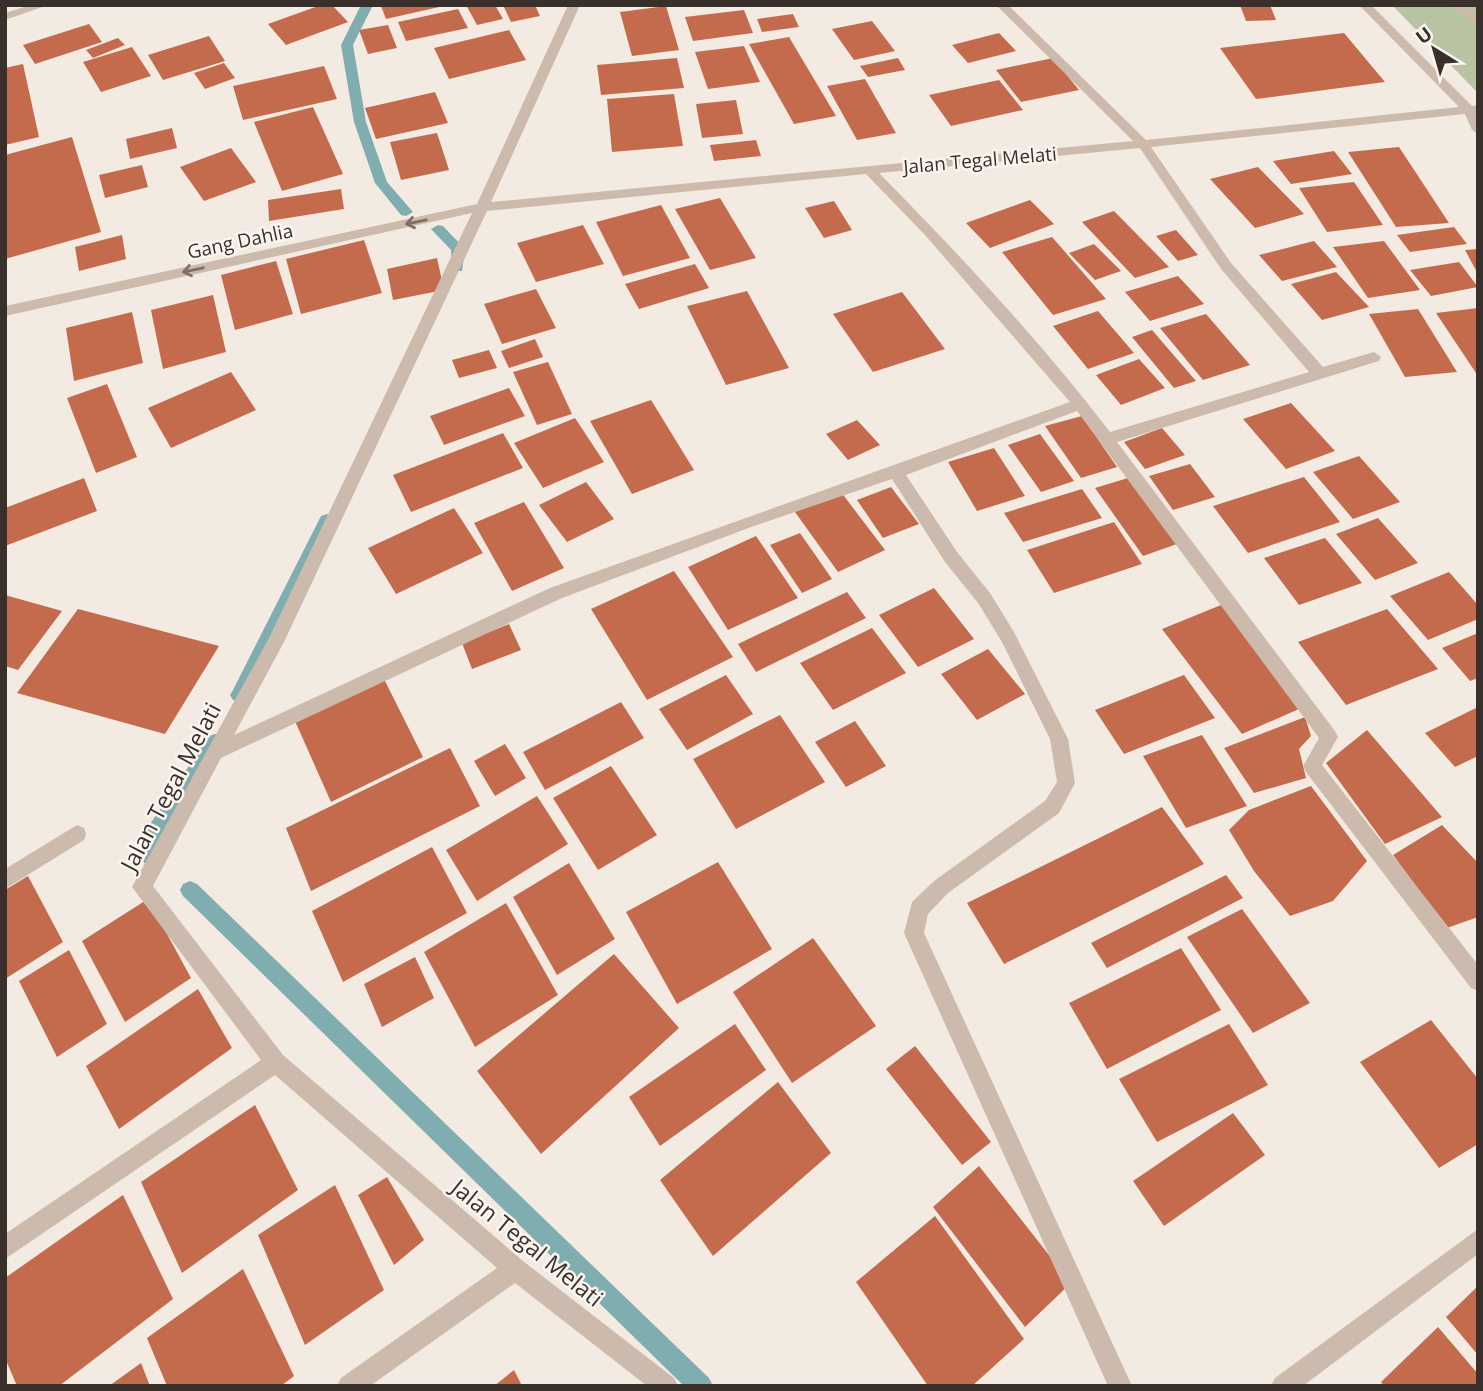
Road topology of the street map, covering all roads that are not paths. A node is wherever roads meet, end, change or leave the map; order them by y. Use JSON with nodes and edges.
{"nodes":[{"id":1,"x":43,"y":5,"type":"edge"},
{"id":2,"x":574,"y":5,"type":"edge"},
{"id":3,"x":1001,"y":5,"type":"edge"},
{"id":4,"x":1364,"y":5,"type":"edge"},
{"id":5,"x":1456,"y":5,"type":"edge"},
{"id":6,"x":5,"y":17,"type":"edge"},
{"id":7,"x":1478,"y":23,"type":"edge"},
{"id":8,"x":1473,"y":109,"type":"edge"},
{"id":9,"x":1478,"y":130,"type":"edge"},
{"id":10,"x":1143,"y":144,"type":"junction"},
{"id":11,"x":869,"y":170,"type":"junction"},
{"id":12,"x":482,"y":207,"type":"junction"},
{"id":13,"x":5,"y":311,"type":"edge"},
{"id":14,"x":1374,"y":357,"type":"dead end"},
{"id":15,"x":1319,"y":373,"type":"junction"},
{"id":16,"x":1080,"y":404,"type":"junction"},
{"id":17,"x":1107,"y":439,"type":"junction"},
{"id":18,"x":896,"y":472,"type":"junction"},
{"id":19,"x":216,"y":752,"type":"junction"},
{"id":20,"x":77,"y":834,"type":"dead end"},
{"id":21,"x":5,"y":880,"type":"edge"},
{"id":22,"x":1478,"y":981,"type":"edge"},
{"id":23,"x":276,"y":1062,"type":"junction"},
{"id":24,"x":1478,"y":1240,"type":"edge"},
{"id":25,"x":5,"y":1248,"type":"edge"},
{"id":26,"x":515,"y":1269,"type":"junction"},
{"id":27,"x":349,"y":1386,"type":"edge"},
{"id":28,"x":666,"y":1386,"type":"edge"},
{"id":29,"x":1120,"y":1386,"type":"edge"},
{"id":30,"x":1283,"y":1386,"type":"edge"}],
"edges":[{"from":1,"to":6,"type":"street"},
{"from":2,"to":12,"type":"street","name":"Jalan Tegal Melati"},
{"from":3,"to":10,"type":"street"},
{"from":4,"to":8,"type":"street"},
{"from":5,"to":7,"type":"street"},
{"from":8,"to":9,"type":"street"},
{"from":8,"to":10,"type":"street","name":"Jalan Tegal Melati"},
{"from":10,"to":11,"type":"street","name":"Jalan Tegal Melati"},
{"from":10,"to":15,"type":"street"},
{"from":11,"to":12,"type":"street","name":"Jalan Tegal Melati"},
{"from":11,"to":16,"type":"street"},
{"from":12,"to":13,"type":"street","name":"Gang Dahlia","one_way":true},
{"from":12,"to":19,"type":"street","name":"Jalan Tegal Melati"},
{"from":14,"to":15,"type":"street"},
{"from":15,"to":17,"type":"street"},
{"from":16,"to":17,"type":"street"},
{"from":16,"to":18,"type":"street"},
{"from":17,"to":22,"type":"street"},
{"from":18,"to":19,"type":"street"},
{"from":18,"to":29,"type":"street"},
{"from":19,"to":23,"type":"street","name":"Jalan Tegal Melati"},
{"from":20,"to":21,"type":"street"},
{"from":23,"to":25,"type":"street"},
{"from":23,"to":26,"type":"street","name":"Jalan Tegal Melati"},
{"from":24,"to":30,"type":"street"},
{"from":26,"to":27,"type":"street"},
{"from":26,"to":28,"type":"street","name":"Jalan Tegal Melati"}]}
